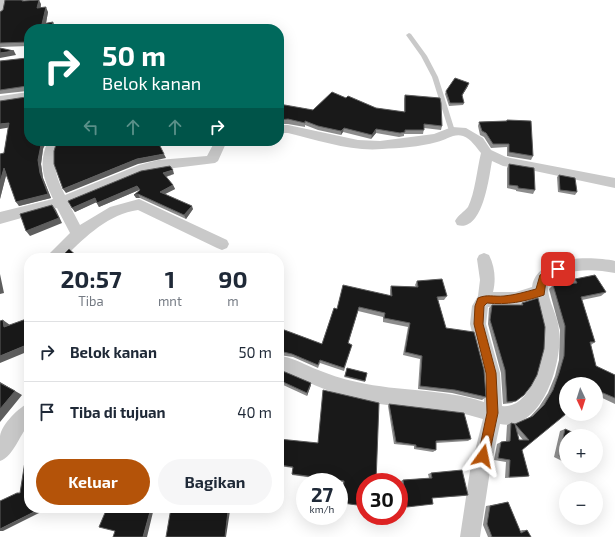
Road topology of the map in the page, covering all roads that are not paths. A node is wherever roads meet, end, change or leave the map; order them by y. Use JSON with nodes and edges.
{"nodes":[{"id":1,"x":2,"y":0,"type":"edge"},
{"id":2,"x":0,"y":13,"type":"edge"},
{"id":3,"x":409,"y":35,"type":"dead end"},
{"id":4,"x":24,"y":97,"type":"edge"},
{"id":5,"x":0,"y":100,"type":"edge"},
{"id":6,"x":284,"y":129,"type":"edge"},
{"id":7,"x":452,"y":131,"type":"junction"},
{"id":8,"x":52,"y":146,"type":"edge"},
{"id":9,"x":218,"y":146,"type":"edge"},
{"id":10,"x":487,"y":153,"type":"junction"},
{"id":11,"x":615,"y":183,"type":"edge"},
{"id":12,"x":61,"y":202,"type":"junction"},
{"id":13,"x":0,"y":218,"type":"edge"},
{"id":14,"x":462,"y":221,"type":"dead end"},
{"id":15,"x":78,"y":234,"type":"junction"},
{"id":16,"x":222,"y":244,"type":"dead end"},
{"id":17,"x":59,"y":253,"type":"edge"},
{"id":18,"x":484,"y":259,"type":"dead end"},
{"id":19,"x":615,"y":267,"type":"edge"},
{"id":20,"x":540,"y":292,"type":"junction"},
{"id":21,"x":486,"y":299,"type":"junction"},
{"id":22,"x":284,"y":364,"type":"edge"},
{"id":23,"x":493,"y":413,"type":"junction"},
{"id":24,"x":24,"y":417,"type":"edge"},
{"id":25,"x":0,"y":452,"type":"edge"},
{"id":26,"x":470,"y":537,"type":"edge"}],
"edges":[{"from":1,"to":2,"type":"street"},
{"from":3,"to":7,"type":"lane"},
{"from":4,"to":5,"type":"street"},
{"from":6,"to":7,"type":"street"},
{"from":7,"to":10,"type":"street"},
{"from":8,"to":12,"type":"street"},
{"from":9,"to":12,"type":"street"},
{"from":10,"to":11,"type":"street"},
{"from":10,"to":14,"type":"street"},
{"from":12,"to":13,"type":"street"},
{"from":12,"to":15,"type":"street"},
{"from":15,"to":16,"type":"street"},
{"from":15,"to":17,"type":"street"},
{"from":18,"to":21,"type":"street"},
{"from":19,"to":20,"type":"street"},
{"from":20,"to":21,"type":"street"},
{"from":20,"to":23,"type":"street"},
{"from":21,"to":23,"type":"street"},
{"from":22,"to":23,"type":"street"},
{"from":23,"to":26,"type":"street"},
{"from":24,"to":25,"type":"street"}]}
